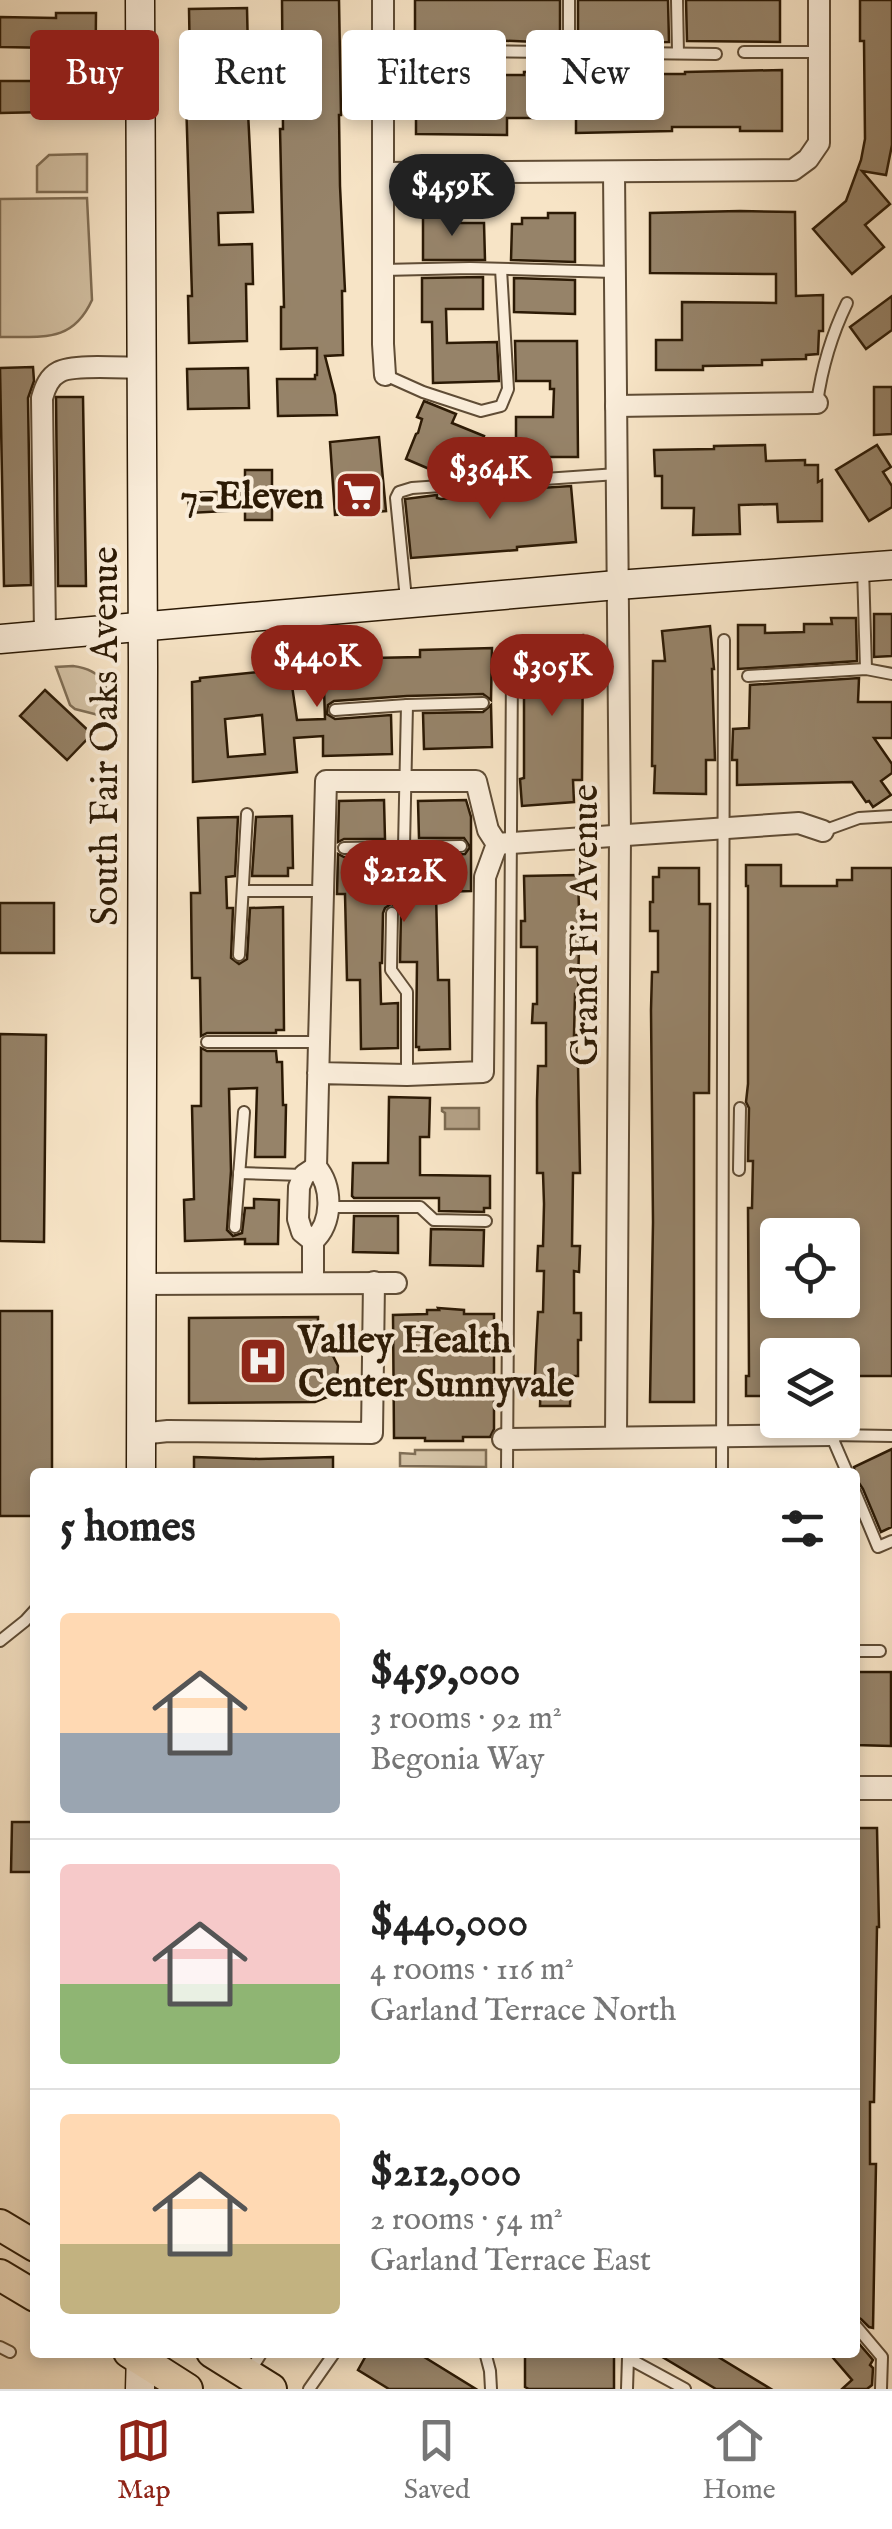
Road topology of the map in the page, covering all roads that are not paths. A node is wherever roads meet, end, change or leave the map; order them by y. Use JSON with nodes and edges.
{"nodes":[{"id":1,"x":140,"y":0,"type":"edge"},
{"id":2,"x":383,"y":0,"type":"edge"},
{"id":3,"x":568,"y":0,"type":"edge"},
{"id":4,"x":677,"y":0,"type":"edge"},
{"id":5,"x":819,"y":0,"type":"edge"},
{"id":6,"x":383,"y":30,"type":"edge"},
{"id":7,"x":569,"y":30,"type":"edge"},
{"id":8,"x":744,"y":52,"type":"dead end"},
{"id":9,"x":820,"y":52,"type":"junction"},
{"id":10,"x":664,"y":53,"type":"edge"},
{"id":11,"x":678,"y":53,"type":"junction"},
{"id":12,"x":716,"y":54,"type":"dead end"},
{"id":13,"x":384,"y":120,"type":"edge"},
{"id":14,"x":614,"y":172,"type":"junction"},
{"id":15,"x":384,"y":173,"type":"junction"},
{"id":16,"x":501,"y":269,"type":"junction"},
{"id":17,"x":384,"y":270,"type":"junction"},
{"id":18,"x":615,"y":272,"type":"junction"},
{"id":19,"x":847,"y":303,"type":"dead end"},
{"id":20,"x":141,"y":368,"type":"junction"},
{"id":21,"x":385,"y":375,"type":"joint"},
{"id":22,"x":817,"y":403,"type":"joint"},
{"id":23,"x":616,"y":406,"type":"junction"},
{"id":24,"x":616,"y":474,"type":"junction"},
{"id":25,"x":892,"y":564,"type":"edge"},
{"id":26,"x":863,"y":567,"type":"junction"},
{"id":27,"x":617,"y":585,"type":"junction"},
{"id":28,"x":407,"y":605,"type":"junction"},
{"id":29,"x":142,"y":628,"type":"junction"},
{"id":30,"x":45,"y":635,"type":"junction"},
{"id":31,"x":0,"y":639,"type":"edge"},
{"id":32,"x":724,"y":640,"type":"dead end"},
{"id":33,"x":512,"y":666,"type":"dead end"},
{"id":34,"x":866,"y":668,"type":"junction"},
{"id":35,"x":892,"y":674,"type":"edge"},
{"id":36,"x":748,"y":676,"type":"dead end"},
{"id":37,"x":484,"y":702,"type":"dead end"},
{"id":38,"x":407,"y":705,"type":"junction"},
{"id":39,"x":336,"y":710,"type":"dead end"},
{"id":40,"x":405,"y":781,"type":"junction"},
{"id":41,"x":247,"y":814,"type":"dead end"},
{"id":42,"x":892,"y":816,"type":"edge"},
{"id":43,"x":724,"y":828,"type":"junction"},
{"id":44,"x":822,"y":830,"type":"joint"},
{"id":45,"x":620,"y":835,"type":"junction"},
{"id":46,"x":504,"y":843,"type":"junction"},
{"id":47,"x":461,"y":846,"type":"dead end"},
{"id":48,"x":344,"y":848,"type":"dead end"},
{"id":49,"x":404,"y":848,"type":"junction"},
{"id":50,"x":243,"y":890,"type":"junction"},
{"id":51,"x":323,"y":891,"type":"junction"},
{"id":52,"x":392,"y":912,"type":"dead end"},
{"id":53,"x":239,"y":955,"type":"dead end"},
{"id":54,"x":207,"y":1042,"type":"dead end"},
{"id":55,"x":319,"y":1042,"type":"junction"},
{"id":56,"x":318,"y":1073,"type":"junction"},
{"id":57,"x":407,"y":1075,"type":"junction"},
{"id":58,"x":740,"y":1108,"type":"dead end"},
{"id":59,"x":244,"y":1112,"type":"dead end"},
{"id":60,"x":739,"y":1170,"type":"dead end"},
{"id":61,"x":310,"y":1171,"type":"junction"},
{"id":62,"x":239,"y":1172,"type":"junction"},
{"id":63,"x":328,"y":1207,"type":"junction"},
{"id":64,"x":486,"y":1221,"type":"dead end"},
{"id":65,"x":235,"y":1227,"type":"dead end"},
{"id":66,"x":313,"y":1242,"type":"junction"},
{"id":67,"x":374,"y":1282,"type":"junction"},
{"id":68,"x":313,"y":1283,"type":"junction"},
{"id":69,"x":396,"y":1283,"type":"dead end"},
{"id":70,"x":140,"y":1284,"type":"junction"},
{"id":71,"x":140,"y":1434,"type":"junction"},
{"id":72,"x":860,"y":1435,"type":"edge"},
{"id":73,"x":722,"y":1436,"type":"junction"},
{"id":74,"x":760,"y":1436,"type":"edge"},
{"id":75,"x":892,"y":1436,"type":"edge"},
{"id":76,"x":616,"y":1437,"type":"junction"},
{"id":77,"x":505,"y":1438,"type":"junction"},
{"id":78,"x":832,"y":1438,"type":"edge"},
{"id":79,"x":140,"y":1468,"type":"edge"},
{"id":80,"x":507,"y":1468,"type":"edge"},
{"id":81,"x":722,"y":1468,"type":"edge"},
{"id":82,"x":844,"y":1468,"type":"edge"},
{"id":83,"x":860,"y":1504,"type":"edge"},
{"id":84,"x":892,"y":1541,"type":"edge"},
{"id":85,"x":30,"y":1616,"type":"edge"},
{"id":86,"x":0,"y":1641,"type":"edge"},
{"id":87,"x":860,"y":1651,"type":"edge"},
{"id":88,"x":880,"y":1651,"type":"dead end"},
{"id":89,"x":860,"y":1788,"type":"edge"},
{"id":90,"x":892,"y":1788,"type":"edge"},
{"id":91,"x":0,"y":2225,"type":"edge"},
{"id":92,"x":30,"y":2243,"type":"edge"},
{"id":93,"x":0,"y":2275,"type":"edge"},
{"id":94,"x":30,"y":2293,"type":"edge"},
{"id":95,"x":860,"y":2331,"type":"edge"},
{"id":96,"x":226,"y":2358,"type":"edge"},
{"id":97,"x":331,"y":2358,"type":"edge"},
{"id":98,"x":487,"y":2358,"type":"edge"},
{"id":99,"x":138,"y":2363,"type":"edge"},
{"id":100,"x":260,"y":2372,"type":"edge"},
{"id":101,"x":187,"y":2389,"type":"edge"},
{"id":102,"x":308,"y":2389,"type":"edge"},
{"id":103,"x":490,"y":2389,"type":"edge"},
{"id":104,"x":628,"y":2389,"type":"edge"},
{"id":105,"x":685,"y":2389,"type":"edge"},
{"id":106,"x":881,"y":2389,"type":"edge"}],
"edges":[{"from":1,"to":20,"type":"main road","name":"South Fair Oaks Avenue"},
{"from":2,"to":6,"type":"street"},
{"from":3,"to":7,"type":"lane"},
{"from":4,"to":11,"type":"lane"},
{"from":5,"to":9,"type":"street"},
{"from":8,"to":9,"type":"lane"},
{"from":9,"to":14,"type":"street"},
{"from":10,"to":11,"type":"lane"},
{"from":11,"to":12,"type":"lane"},
{"from":13,"to":15,"type":"street"},
{"from":14,"to":15,"type":"street"},
{"from":14,"to":18,"type":"street","name":"Grand Fir Avenue"},
{"from":15,"to":17,"type":"street"},
{"from":16,"to":17,"type":"lane"},
{"from":16,"to":18,"type":"lane"},
{"from":16,"to":21,"type":"lane"},
{"from":17,"to":21,"type":"street"},
{"from":18,"to":23,"type":"street","name":"Grand Fir Avenue"},
{"from":19,"to":22,"type":"lane"},
{"from":20,"to":29,"type":"main road","name":"South Fair Oaks Avenue"},
{"from":20,"to":30,"type":"street"},
{"from":22,"to":23,"type":"street"},
{"from":23,"to":24,"type":"street","name":"Grand Fir Avenue"},
{"from":24,"to":27,"type":"street","name":"Grand Fir Avenue"},
{"from":24,"to":28,"type":"lane"},
{"from":25,"to":26,"type":"main road"},
{"from":26,"to":27,"type":"main road"},
{"from":26,"to":34,"type":"lane"},
{"from":27,"to":28,"type":"main road"},
{"from":27,"to":45,"type":"street","name":"Grand Fir Avenue"},
{"from":28,"to":29,"type":"main road"},
{"from":29,"to":30,"type":"main road"},
{"from":29,"to":70,"type":"main road","name":"South Fair Oaks Avenue"},
{"from":30,"to":31,"type":"main road"},
{"from":32,"to":43,"type":"lane"},
{"from":33,"to":46,"type":"lane"},
{"from":34,"to":35,"type":"lane"},
{"from":34,"to":36,"type":"lane"},
{"from":37,"to":38,"type":"lane"},
{"from":38,"to":39,"type":"lane"},
{"from":38,"to":40,"type":"lane"},
{"from":40,"to":46,"type":"street"},
{"from":40,"to":49,"type":"lane"},
{"from":40,"to":51,"type":"street"},
{"from":41,"to":50,"type":"lane"},
{"from":42,"to":44,"type":"lane"},
{"from":43,"to":44,"type":"street"},
{"from":43,"to":45,"type":"street"},
{"from":43,"to":73,"type":"lane"},
{"from":45,"to":46,"type":"street"},
{"from":45,"to":76,"type":"street","name":"Grand Fir Avenue"},
{"from":46,"to":57,"type":"street"},
{"from":46,"to":77,"type":"lane"},
{"from":47,"to":49,"type":"lane"},
{"from":48,"to":49,"type":"lane"},
{"from":50,"to":51,"type":"lane"},
{"from":50,"to":53,"type":"lane"},
{"from":51,"to":55,"type":"street"},
{"from":52,"to":57,"type":"lane"},
{"from":54,"to":55,"type":"lane"},
{"from":55,"to":56,"type":"street"},
{"from":56,"to":57,"type":"street"},
{"from":56,"to":61,"type":"street"},
{"from":58,"to":60,"type":"lane"},
{"from":59,"to":62,"type":"lane"},
{"from":61,"to":62,"type":"lane"},
{"from":61,"to":63,"type":"street"},
{"from":61,"to":66,"type":"street"},
{"from":62,"to":65,"type":"lane"},
{"from":63,"to":64,"type":"lane"},
{"from":63,"to":66,"type":"street"},
{"from":66,"to":68,"type":"street"},
{"from":67,"to":68,"type":"street"},
{"from":67,"to":69,"type":"street"},
{"from":67,"to":71,"type":"street"},
{"from":68,"to":70,"type":"street"},
{"from":70,"to":71,"type":"main road","name":"South Fair Oaks Avenue"},
{"from":71,"to":79,"type":"main road","name":"South Fair Oaks Avenue"},
{"from":72,"to":75,"type":"lane"},
{"from":73,"to":74,"type":"street"},
{"from":73,"to":76,"type":"street"},
{"from":73,"to":81,"type":"lane"},
{"from":76,"to":77,"type":"street"},
{"from":77,"to":80,"type":"lane"},
{"from":78,"to":82,"type":"lane"},
{"from":83,"to":84,"type":"lane"},
{"from":85,"to":86,"type":"lane"},
{"from":87,"to":88,"type":"lane"},
{"from":89,"to":90,"type":"street"},
{"from":91,"to":92,"type":"main road"},
{"from":93,"to":94,"type":"main road"},
{"from":95,"to":106,"type":"lane"},
{"from":96,"to":100,"type":"main road"},
{"from":97,"to":102,"type":"lane"},
{"from":98,"to":103,"type":"lane"},
{"from":99,"to":101,"type":"main road"},
{"from":104,"to":105,"type":"lane"}]}
